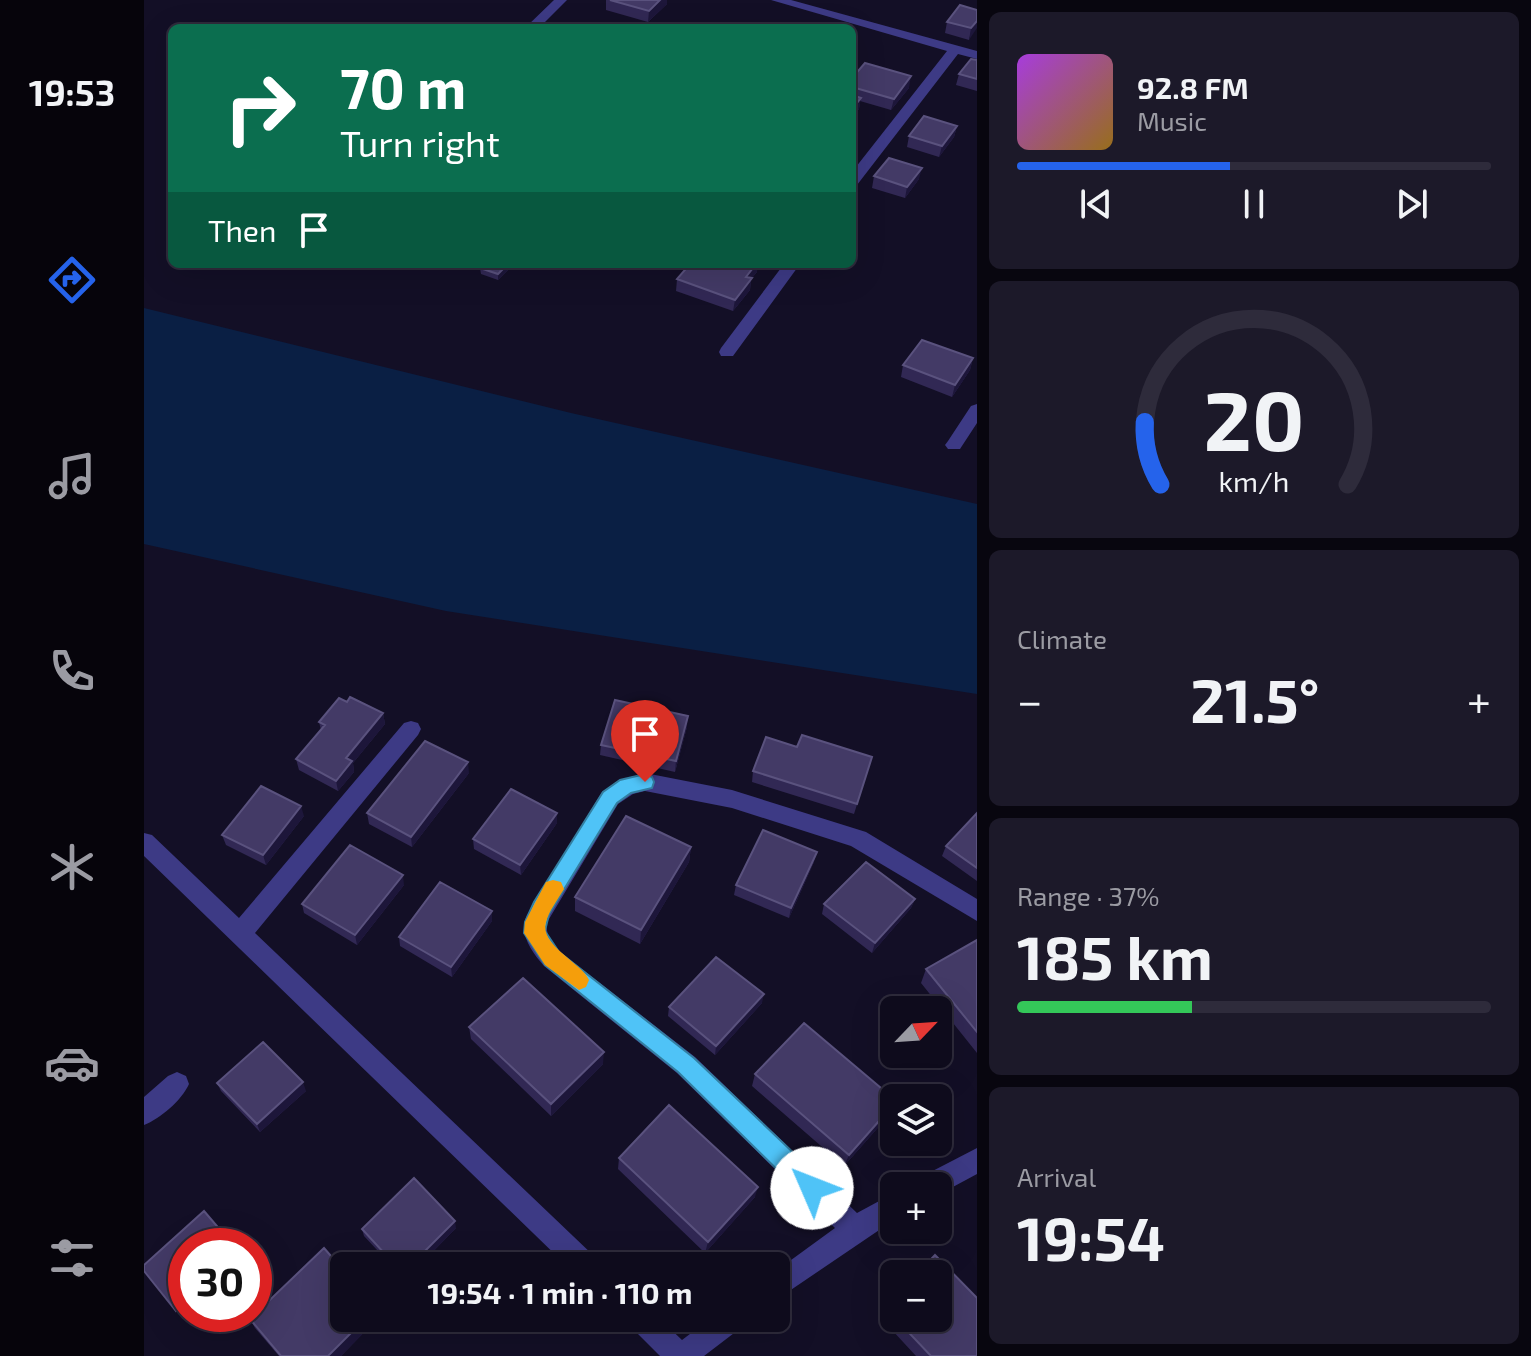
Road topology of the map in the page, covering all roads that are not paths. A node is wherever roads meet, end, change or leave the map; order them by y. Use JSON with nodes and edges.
{"nodes":[{"id":1,"x":561,"y":0,"type":"edge"},
{"id":2,"x":777,"y":0,"type":"edge"},
{"id":3,"x":536,"y":24,"type":"edge"},
{"id":4,"x":955,"y":49,"type":"junction"},
{"id":5,"x":977,"y":55,"type":"edge"},
{"id":6,"x":856,"y":177,"type":"edge"},
{"id":7,"x":789,"y":268,"type":"edge"},
{"id":8,"x":727,"y":352,"type":"dead end"},
{"id":9,"x":977,"y":410,"type":"edge"},
{"id":10,"x":954,"y":445,"type":"dead end"},
{"id":11,"x":411,"y":729,"type":"dead end"},
{"id":12,"x":144,"y":842,"type":"edge"},
{"id":13,"x":977,"y":911,"type":"edge"},
{"id":14,"x":240,"y":934,"type":"junction"},
{"id":15,"x":177,"y":1084,"type":"dead end"},
{"id":16,"x":144,"y":1113,"type":"edge"},
{"id":17,"x":977,"y":1160,"type":"edge"},
{"id":18,"x":952,"y":1174,"type":"edge"},
{"id":19,"x":880,"y":1214,"type":"edge"},
{"id":20,"x":855,"y":1229,"type":"junction"},
{"id":21,"x":571,"y":1252,"type":"edge"},
{"id":22,"x":790,"y":1277,"type":"edge"},
{"id":23,"x":655,"y":1332,"type":"edge"},
{"id":24,"x":713,"y":1332,"type":"edge"},
{"id":25,"x":680,"y":1356,"type":"edge"}],
"edges":[{"from":1,"to":3,"type":"street"},
{"from":2,"to":4,"type":"street"},
{"from":4,"to":5,"type":"street"},
{"from":4,"to":6,"type":"street"},
{"from":7,"to":8,"type":"street"},
{"from":9,"to":10,"type":"street"},
{"from":11,"to":14,"type":"street"},
{"from":12,"to":14,"type":"street"},
{"from":13,"to":20,"type":"street"},
{"from":14,"to":21,"type":"street"},
{"from":15,"to":16,"type":"street"},
{"from":17,"to":18,"type":"street"},
{"from":19,"to":20,"type":"street"},
{"from":20,"to":22,"type":"street"},
{"from":23,"to":25,"type":"street"},
{"from":24,"to":25,"type":"street"}]}
